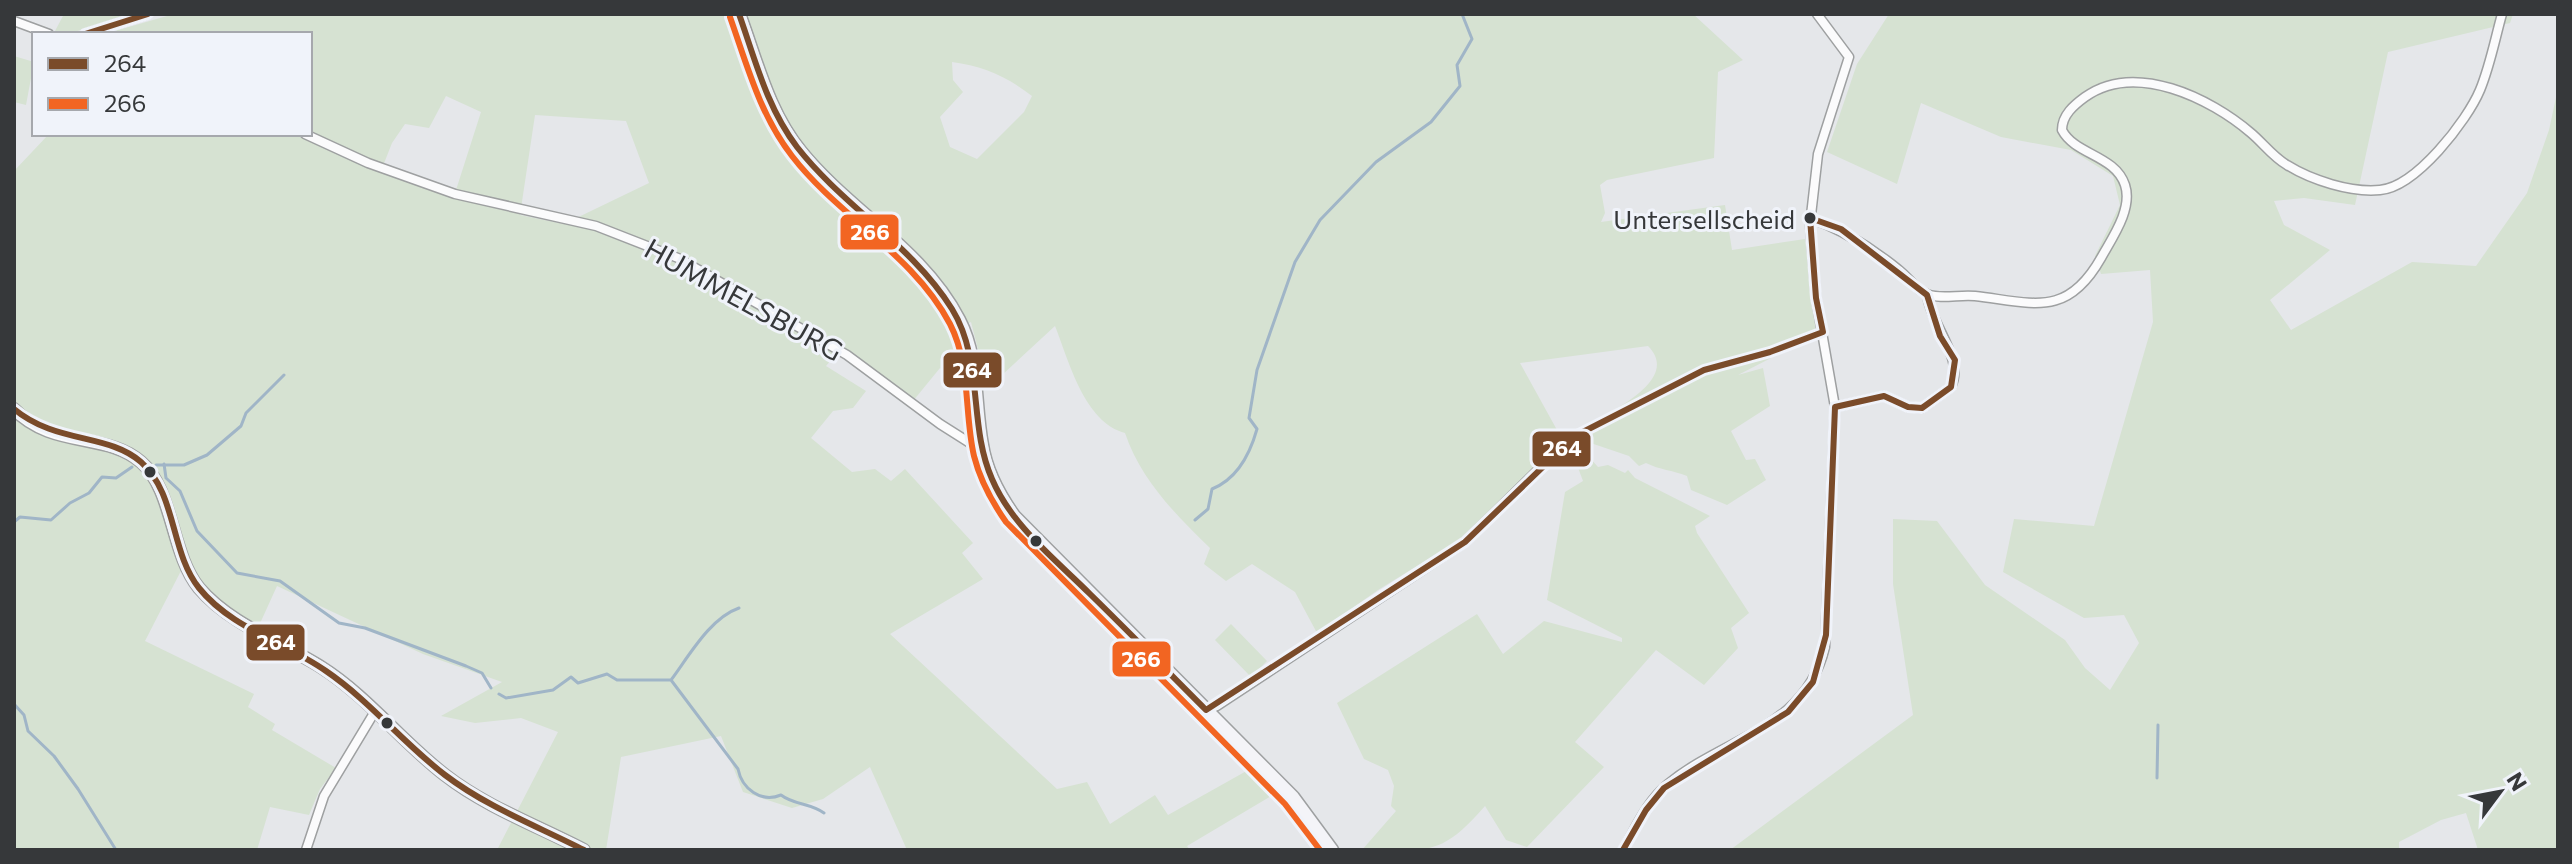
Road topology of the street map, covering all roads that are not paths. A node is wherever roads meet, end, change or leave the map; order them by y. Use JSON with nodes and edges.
{"nodes":[{"id":1,"x":148,"y":14,"type":"edge"},
{"id":2,"x":739,"y":14,"type":"edge"},
{"id":3,"x":1817,"y":14,"type":"edge"},
{"id":4,"x":2502,"y":14,"type":"edge"},
{"id":5,"x":14,"y":21,"type":"edge"},
{"id":6,"x":44,"y":32,"type":"edge"},
{"id":7,"x":91,"y":32,"type":"edge"},
{"id":8,"x":309,"y":136,"type":"edge"},
{"id":9,"x":1810,"y":218,"type":"junction"},
{"id":10,"x":1927,"y":295,"type":"junction"},
{"id":11,"x":1835,"y":407,"type":"junction"},
{"id":12,"x":14,"y":409,"type":"edge"},
{"id":13,"x":982,"y":445,"type":"junction"},
{"id":14,"x":1558,"y":450,"type":"dead end"},
{"id":15,"x":1206,"y":710,"type":"junction"},
{"id":16,"x":374,"y":713,"type":"junction"},
{"id":17,"x":306,"y":850,"type":"edge"},
{"id":18,"x":584,"y":850,"type":"edge"},
{"id":19,"x":1332,"y":850,"type":"edge"},
{"id":20,"x":1623,"y":850,"type":"edge"}],
"edges":[{"from":1,"to":7,"type":"street"},
{"from":2,"to":13,"type":"main road"},
{"from":3,"to":9,"type":"street"},
{"from":4,"to":10,"type":"street"},
{"from":5,"to":6,"type":"street"},
{"from":8,"to":13,"type":"street","name":"HUMMELSBURG"},
{"from":9,"to":10,"type":"street"},
{"from":9,"to":11,"type":"street"},
{"from":10,"to":11,"type":"street"},
{"from":11,"to":20,"type":"street"},
{"from":12,"to":16,"type":"street"},
{"from":13,"to":15,"type":"main road"},
{"from":14,"to":15,"type":"street"},
{"from":15,"to":19,"type":"main road"},
{"from":16,"to":17,"type":"street"},
{"from":16,"to":18,"type":"street"}]}
